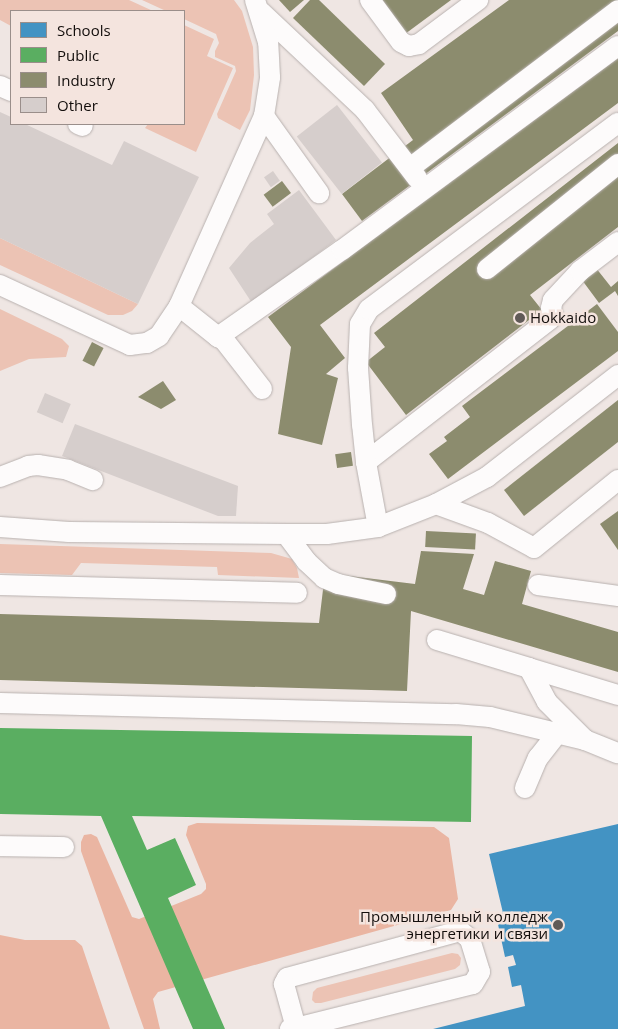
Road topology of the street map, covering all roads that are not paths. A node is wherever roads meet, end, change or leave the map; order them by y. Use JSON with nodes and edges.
{"nodes":[{"id":1,"x":370,"y":0,"type":"edge"},
{"id":2,"x":478,"y":0,"type":"edge"},
{"id":3,"x":258,"y":6,"type":"edge"},
{"id":4,"x":618,"y":10,"type":"edge"},
{"id":5,"x":618,"y":46,"type":"edge"},
{"id":6,"x":264,"y":116,"type":"junction"},
{"id":7,"x":618,"y":123,"type":"edge"},
{"id":8,"x":618,"y":164,"type":"edge"},
{"id":9,"x":410,"y":168,"type":"junction"},
{"id":10,"x":424,"y":187,"type":"junction"},
{"id":11,"x":319,"y":193,"type":"dead end"},
{"id":12,"x":618,"y":242,"type":"edge"},
{"id":13,"x":487,"y":269,"type":"dead end"},
{"id":14,"x":0,"y":285,"type":"edge"},
{"id":15,"x":179,"y":306,"type":"junction"},
{"id":16,"x":218,"y":337,"type":"junction"},
{"id":17,"x":618,"y":375,"type":"edge"},
{"id":18,"x":262,"y":389,"type":"dead end"},
{"id":19,"x":366,"y":462,"type":"junction"},
{"id":20,"x":0,"y":477,"type":"edge"},
{"id":21,"x":93,"y":480,"type":"dead end"},
{"id":22,"x":618,"y":480,"type":"edge"},
{"id":23,"x":436,"y":504,"type":"junction"},
{"id":24,"x":0,"y":527,"type":"edge"},
{"id":25,"x":378,"y":527,"type":"junction"},
{"id":26,"x":286,"y":534,"type":"junction"},
{"id":27,"x":0,"y":584,"type":"edge"},
{"id":28,"x":538,"y":585,"type":"dead end"},
{"id":29,"x":297,"y":592,"type":"dead end"},
{"id":30,"x":386,"y":594,"type":"dead end"},
{"id":31,"x":618,"y":596,"type":"edge"},
{"id":32,"x":437,"y":640,"type":"dead end"},
{"id":33,"x":529,"y":668,"type":"junction"},
{"id":34,"x":618,"y":695,"type":"edge"},
{"id":35,"x":0,"y":703,"type":"edge"},
{"id":36,"x":557,"y":734,"type":"junction"},
{"id":37,"x":585,"y":740,"type":"junction"},
{"id":38,"x":618,"y":753,"type":"edge"},
{"id":39,"x":525,"y":788,"type":"dead end"},
{"id":40,"x":0,"y":846,"type":"edge"},
{"id":41,"x":64,"y":847,"type":"dead end"},
{"id":42,"x":293,"y":1028,"type":"edge"}],
"edges":[{"from":1,"to":2,"type":"lane"},
{"from":3,"to":6,"type":"lane"},
{"from":3,"to":9,"type":"lane"},
{"from":4,"to":9,"type":"lane"},
{"from":5,"to":10,"type":"lane"},
{"from":6,"to":11,"type":"lane"},
{"from":6,"to":15,"type":"lane"},
{"from":7,"to":19,"type":"lane"},
{"from":8,"to":13,"type":"lane"},
{"from":9,"to":10,"type":"lane"},
{"from":10,"to":16,"type":"lane"},
{"from":12,"to":19,"type":"lane"},
{"from":14,"to":15,"type":"lane"},
{"from":15,"to":16,"type":"lane"},
{"from":16,"to":18,"type":"lane"},
{"from":17,"to":23,"type":"lane"},
{"from":19,"to":25,"type":"lane"},
{"from":20,"to":21,"type":"lane"},
{"from":22,"to":23,"type":"lane"},
{"from":23,"to":25,"type":"lane"},
{"from":24,"to":26,"type":"lane"},
{"from":25,"to":26,"type":"lane"},
{"from":26,"to":30,"type":"lane"},
{"from":27,"to":29,"type":"lane"},
{"from":28,"to":31,"type":"lane"},
{"from":32,"to":33,"type":"lane"},
{"from":33,"to":34,"type":"lane"},
{"from":33,"to":37,"type":"lane"},
{"from":35,"to":36,"type":"lane"},
{"from":36,"to":37,"type":"lane"},
{"from":36,"to":39,"type":"lane"},
{"from":37,"to":38,"type":"lane"},
{"from":40,"to":41,"type":"lane"},
{"from":42,"to":42,"type":"lane"}]}
